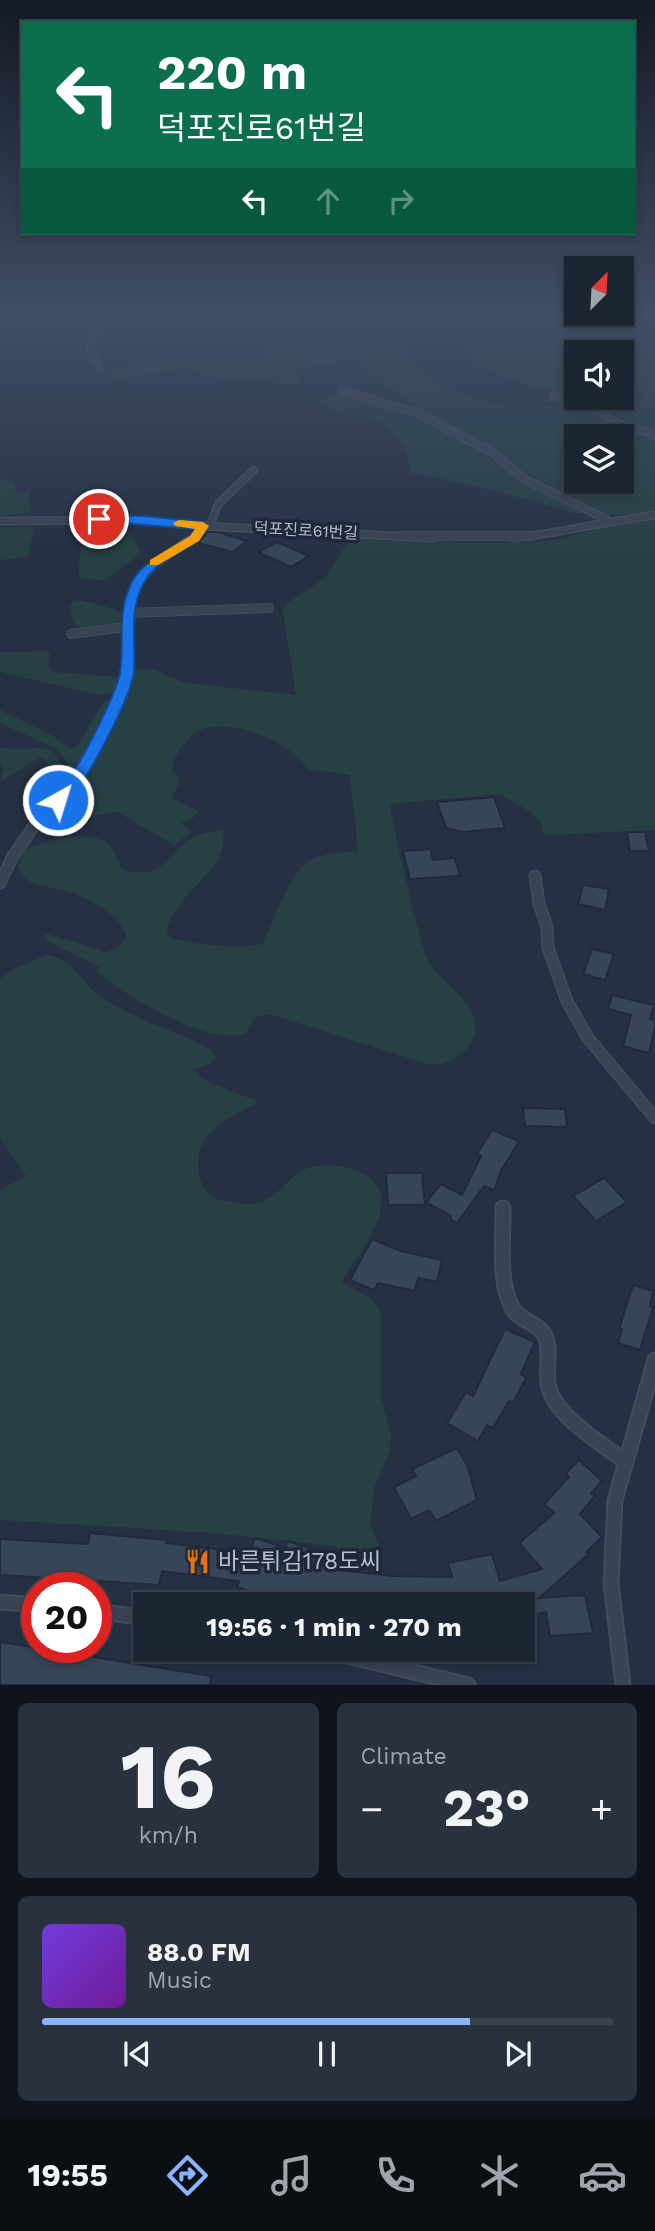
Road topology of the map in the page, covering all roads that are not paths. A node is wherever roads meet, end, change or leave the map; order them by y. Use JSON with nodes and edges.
{"nodes":[{"id":1,"x":361,"y":397,"type":"edge"},
{"id":2,"x":553,"y":397,"type":"dead end"},
{"id":3,"x":655,"y":435,"type":"edge"},
{"id":4,"x":254,"y":470,"type":"dead end"},
{"id":5,"x":655,"y":515,"type":"edge"},
{"id":6,"x":0,"y":521,"type":"edge"},
{"id":7,"x":610,"y":521,"type":"junction"},
{"id":8,"x":207,"y":526,"type":"junction"},
{"id":9,"x":269,"y":608,"type":"dead end"},
{"id":10,"x":127,"y":613,"type":"junction"},
{"id":11,"x":127,"y":627,"type":"junction"},
{"id":12,"x":71,"y":634,"type":"dead end"},
{"id":13,"x":536,"y":876,"type":"dead end"},
{"id":14,"x":0,"y":883,"type":"edge"},
{"id":15,"x":655,"y":1118,"type":"edge"},
{"id":16,"x":503,"y":1208,"type":"dead end"},
{"id":17,"x":655,"y":1360,"type":"edge"},
{"id":18,"x":626,"y":1462,"type":"junction"},
{"id":19,"x":0,"y":1602,"type":"edge"},
{"id":20,"x":21,"y":1604,"type":"edge"},
{"id":21,"x":112,"y":1613,"type":"edge"},
{"id":22,"x":133,"y":1616,"type":"edge"},
{"id":23,"x":373,"y":1662,"type":"edge"},
{"id":24,"x":468,"y":1685,"type":"edge"},
{"id":25,"x":623,"y":1685,"type":"edge"}],
"edges":[{"from":1,"to":7,"type":"lane"},
{"from":2,"to":3,"type":"lane"},
{"from":4,"to":8,"type":"lane"},
{"from":5,"to":7,"type":"lane","name":"덕포진로61번길"},
{"from":6,"to":8,"type":"lane","name":"덕포진로61번길"},
{"from":7,"to":8,"type":"lane","name":"덕포진로61번길"},
{"from":8,"to":10,"type":"lane"},
{"from":9,"to":10,"type":"lane"},
{"from":10,"to":11,"type":"lane"},
{"from":11,"to":12,"type":"lane"},
{"from":11,"to":14,"type":"lane"},
{"from":13,"to":15,"type":"lane"},
{"from":16,"to":18,"type":"lane"},
{"from":17,"to":18,"type":"lane"},
{"from":18,"to":25,"type":"lane"},
{"from":19,"to":20,"type":"lane"},
{"from":21,"to":22,"type":"lane"},
{"from":23,"to":24,"type":"lane"}]}
